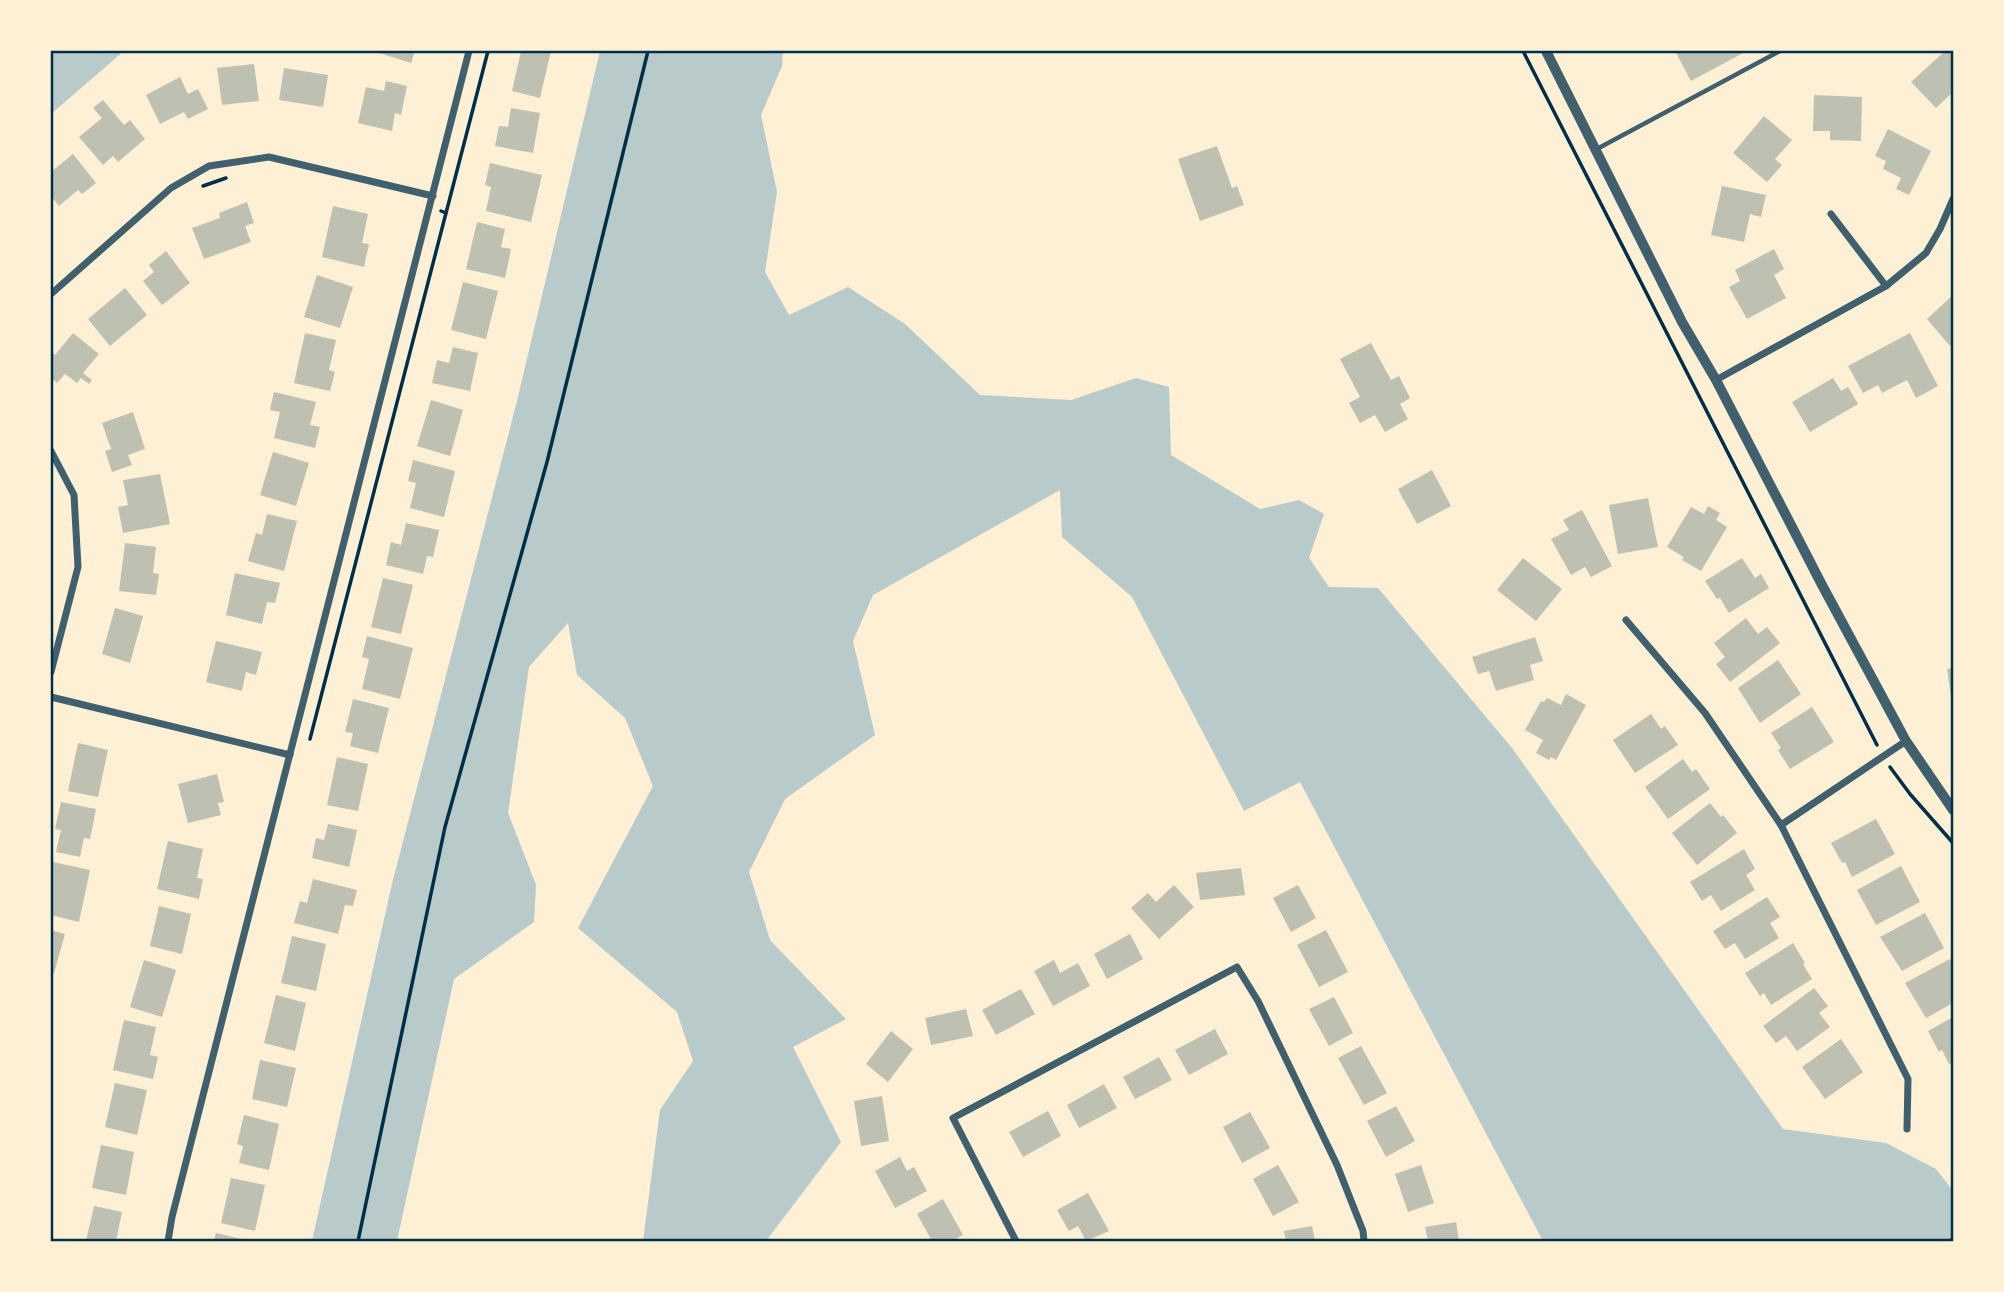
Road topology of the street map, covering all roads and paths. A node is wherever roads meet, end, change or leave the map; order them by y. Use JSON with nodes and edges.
{"nodes":[{"id":1,"x":469,"y":51,"type":"edge"},
{"id":2,"x":488,"y":51,"type":"edge"},
{"id":3,"x":648,"y":51,"type":"edge"},
{"id":4,"x":1523,"y":51,"type":"edge"},
{"id":5,"x":1546,"y":51,"type":"edge"},
{"id":6,"x":1780,"y":51,"type":"edge"},
{"id":7,"x":1594,"y":150,"type":"junction"},
{"id":8,"x":229,"y":177,"type":"dead end"},
{"id":9,"x":199,"y":188,"type":"dead end"},
{"id":10,"x":433,"y":196,"type":"junction"},
{"id":11,"x":1953,"y":199,"type":"edge"},
{"id":12,"x":430,"y":208,"type":"junction"},
{"id":13,"x":446,"y":213,"type":"junction"},
{"id":14,"x":1831,"y":214,"type":"dead end"},
{"id":15,"x":1886,"y":286,"type":"junction"},
{"id":16,"x":51,"y":294,"type":"edge"},
{"id":17,"x":1716,"y":380,"type":"junction"},
{"id":18,"x":51,"y":451,"type":"edge"},
{"id":19,"x":1626,"y":621,"type":"dead end"},
{"id":20,"x":51,"y":672,"type":"edge"},
{"id":21,"x":51,"y":697,"type":"edge"},
{"id":22,"x":310,"y":738,"type":"dead end"},
{"id":23,"x":1906,"y":741,"type":"junction"},
{"id":24,"x":290,"y":755,"type":"junction"},
{"id":25,"x":1883,"y":756,"type":"junction"},
{"id":26,"x":1953,"y":810,"type":"edge"},
{"id":27,"x":1781,"y":825,"type":"junction"},
{"id":28,"x":1953,"y":843,"type":"edge"},
{"id":29,"x":1907,"y":1129,"type":"dead end"},
{"id":30,"x":168,"y":1241,"type":"edge"},
{"id":31,"x":358,"y":1241,"type":"edge"},
{"id":32,"x":1016,"y":1241,"type":"edge"},
{"id":33,"x":1364,"y":1241,"type":"edge"}],
"edges":[{"from":1,"to":10,"type":"street"},
{"from":2,"to":13,"type":"path"},
{"from":3,"to":31,"type":"path"},
{"from":4,"to":25,"type":"path"},
{"from":5,"to":7,"type":"street"},
{"from":6,"to":7,"type":"lane"},
{"from":7,"to":17,"type":"street"},
{"from":8,"to":9,"type":"path"},
{"from":10,"to":12,"type":"street"},
{"from":10,"to":16,"type":"street"},
{"from":11,"to":15,"type":"street"},
{"from":12,"to":13,"type":"path"},
{"from":12,"to":24,"type":"street"},
{"from":13,"to":22,"type":"path"},
{"from":14,"to":15,"type":"street"},
{"from":15,"to":17,"type":"street"},
{"from":17,"to":23,"type":"street"},
{"from":18,"to":20,"type":"street"},
{"from":19,"to":27,"type":"street"},
{"from":21,"to":24,"type":"street"},
{"from":23,"to":25,"type":"street"},
{"from":23,"to":26,"type":"street"},
{"from":24,"to":30,"type":"street"},
{"from":25,"to":27,"type":"street"},
{"from":25,"to":28,"type":"path"},
{"from":27,"to":29,"type":"street"},
{"from":32,"to":33,"type":"street"}]}
